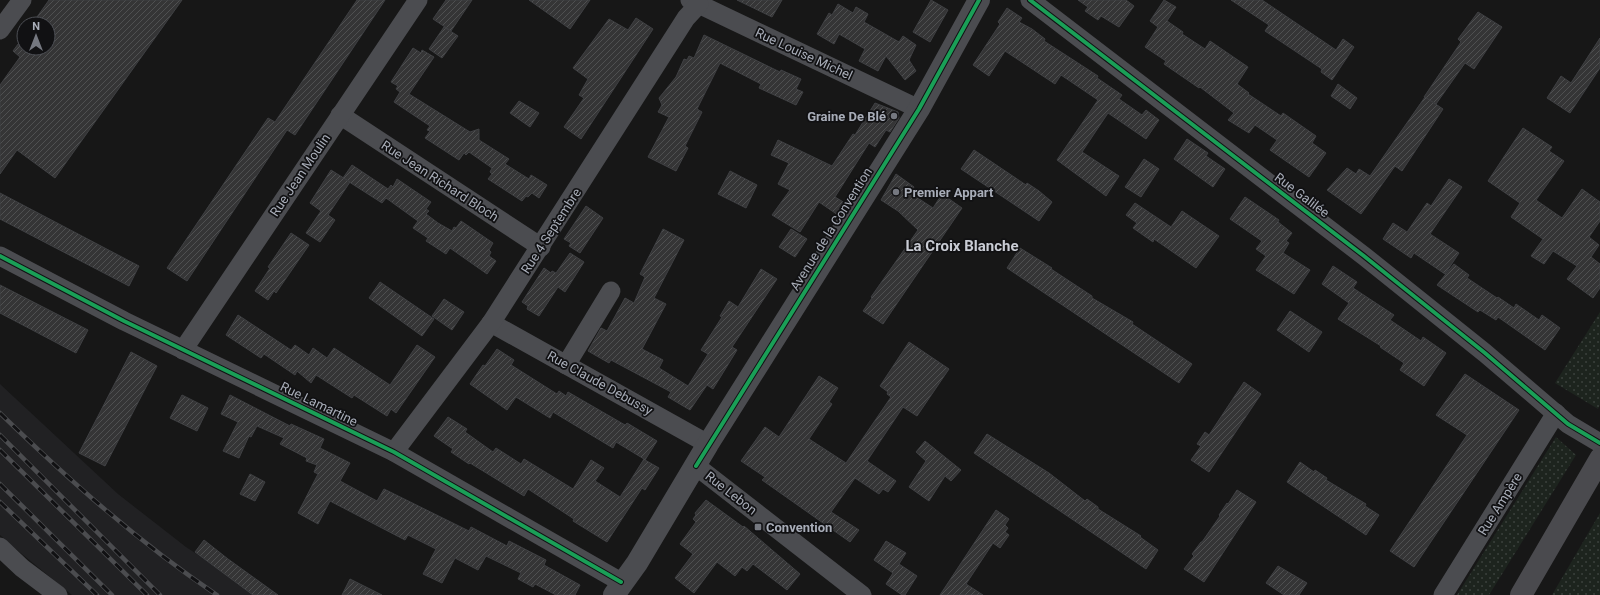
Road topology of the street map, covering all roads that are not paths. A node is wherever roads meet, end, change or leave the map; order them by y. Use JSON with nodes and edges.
{"nodes":[{"id":1,"x":22,"y":0,"type":"edge"},
{"id":2,"x":418,"y":0,"type":"edge"},
{"id":3,"x":979,"y":0,"type":"edge"},
{"id":4,"x":1030,"y":0,"type":"edge"},
{"id":5,"x":694,"y":2,"type":"edge"},
{"id":6,"x":0,"y":30,"type":"edge"},
{"id":7,"x":919,"y":109,"type":"junction"},
{"id":8,"x":340,"y":115,"type":"junction"},
{"id":9,"x":541,"y":247,"type":"junction"},
{"id":10,"x":0,"y":256,"type":"edge"},
{"id":11,"x":611,"y":291,"type":"dead end"},
{"id":12,"x":491,"y":324,"type":"junction"},
{"id":13,"x":183,"y":350,"type":"junction"},
{"id":14,"x":566,"y":365,"type":"junction"},
{"id":15,"x":1562,"y":418,"type":"junction"},
{"id":16,"x":1600,"y":443,"type":"edge"},
{"id":17,"x":708,"y":444,"type":"junction"},
{"id":18,"x":394,"y":452,"type":"junction"},
{"id":19,"x":1600,"y":460,"type":"edge"},
{"id":20,"x":696,"y":466,"type":"junction"},
{"id":21,"x":0,"y":547,"type":"edge"},
{"id":22,"x":618,"y":589,"type":"edge"},
{"id":23,"x":58,"y":595,"type":"edge"},
{"id":24,"x":862,"y":595,"type":"edge"},
{"id":25,"x":1443,"y":595,"type":"edge"},
{"id":26,"x":1521,"y":595,"type":"edge"}],
"edges":[{"from":1,"to":6,"type":"street"},
{"from":2,"to":8,"type":"street","name":"Rue Jean Moulin"},
{"from":3,"to":7,"type":"street","name":"Avenue de la Convention"},
{"from":4,"to":15,"type":"street","name":"Rue Galilée"},
{"from":5,"to":7,"type":"street","name":"Rue Louise Michel"},
{"from":5,"to":9,"type":"street","name":"Rue 4 Septembre"},
{"from":7,"to":17,"type":"street","name":"Avenue de la Convention"},
{"from":8,"to":9,"type":"street","name":"Rue Jean Richard Bloch"},
{"from":8,"to":13,"type":"street","name":"Rue Jean Moulin"},
{"from":9,"to":12,"type":"street","name":"Rue 4 Septembre"},
{"from":10,"to":13,"type":"street","name":"Rue Lamartine"},
{"from":11,"to":14,"type":"street"},
{"from":12,"to":14,"type":"street","name":"Rue Claude Debussy"},
{"from":12,"to":18,"type":"street","name":"Rue 4 Septembre"},
{"from":13,"to":18,"type":"street","name":"Rue Lamartine"},
{"from":14,"to":17,"type":"street","name":"Rue Claude Debussy"},
{"from":15,"to":16,"type":"street","name":"Rue Galilée"},
{"from":15,"to":25,"type":"street","name":"Rue Ampère"},
{"from":17,"to":20,"type":"street","name":"Avenue de la Convention"},
{"from":18,"to":22,"type":"street","name":"Rue Lamartine"},
{"from":19,"to":26,"type":"main road"},
{"from":20,"to":22,"type":"street","name":"Avenue de la Convention"},
{"from":20,"to":24,"type":"street","name":"Rue Lebon"},
{"from":21,"to":23,"type":"street"}]}
